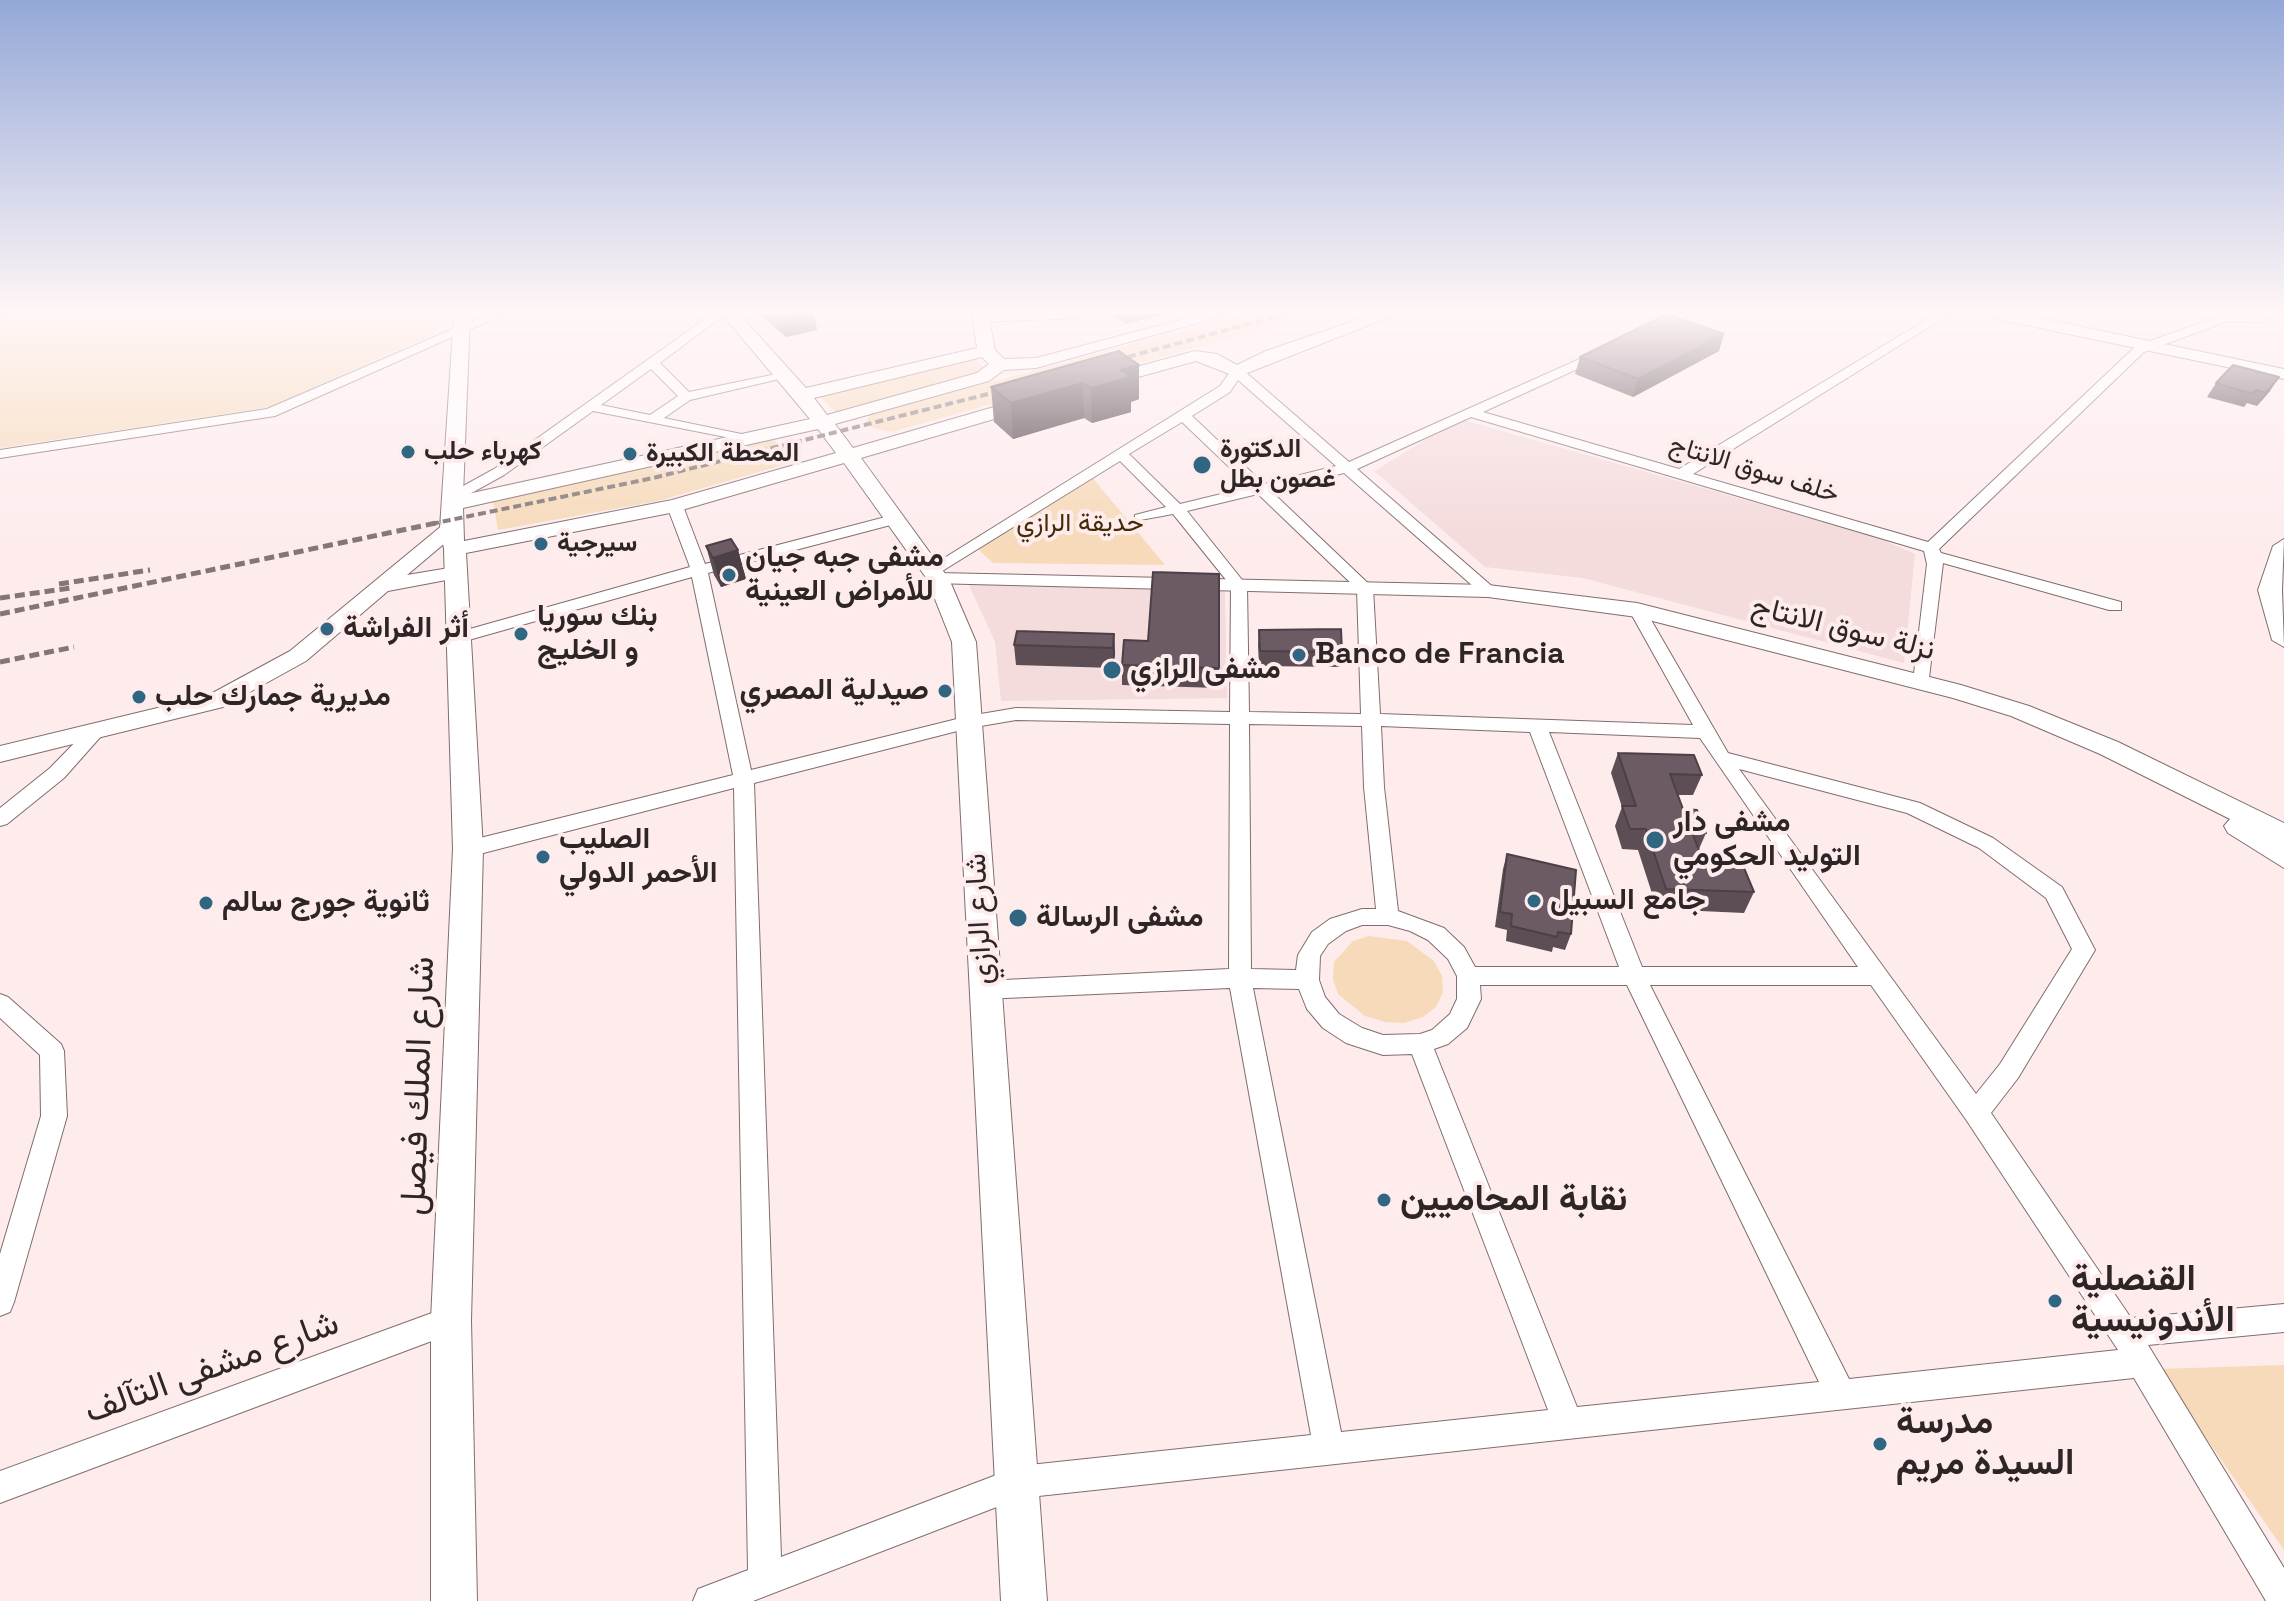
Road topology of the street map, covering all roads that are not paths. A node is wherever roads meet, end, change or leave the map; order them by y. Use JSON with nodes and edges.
{"nodes":[{"id":1,"x":321,"y":389,"type":"edge"},
{"id":2,"x":459,"y":389,"type":"edge"},
{"id":3,"x":619,"y":389,"type":"edge"},
{"id":4,"x":678,"y":389,"type":"edge"},
{"id":5,"x":725,"y":389,"type":"edge"},
{"id":6,"x":797,"y":389,"type":"edge"},
{"id":7,"x":834,"y":389,"type":"edge"},
{"id":8,"x":941,"y":389,"type":"edge"},
{"id":9,"x":1225,"y":389,"type":"edge"},
{"id":10,"x":1256,"y":389,"type":"edge"},
{"id":11,"x":1524,"y":389,"type":"edge"},
{"id":12,"x":1822,"y":389,"type":"edge"},
{"id":13,"x":2096,"y":389,"type":"edge"},
{"id":14,"x":802,"y":395,"type":"junction"},
{"id":15,"x":686,"y":397,"type":"junction"},
{"id":16,"x":1040,"y":400,"type":"edge"},
{"id":17,"x":593,"y":407,"type":"junction"},
{"id":18,"x":1472,"y":413,"type":"junction"},
{"id":19,"x":1182,"y":414,"type":"junction"},
{"id":20,"x":653,"y":419,"type":"junction"},
{"id":21,"x":822,"y":422,"type":"junction"},
{"id":22,"x":746,"y":439,"type":"junction"},
{"id":23,"x":1120,"y":453,"type":"junction"},
{"id":24,"x":0,"y":454,"type":"edge"},
{"id":25,"x":851,"y":455,"type":"junction"},
{"id":26,"x":1347,"y":468,"type":"junction"},
{"id":27,"x":1682,"y":474,"type":"junction"},
{"id":28,"x":1259,"y":488,"type":"junction"},
{"id":29,"x":675,"y":506,"type":"junction"},
{"id":30,"x":1177,"y":509,"type":"junction"},
{"id":31,"x":1140,"y":518,"type":"dead end"},
{"id":32,"x":897,"y":519,"type":"junction"},
{"id":33,"x":453,"y":531,"type":"junction"},
{"id":34,"x":2284,"y":546,"type":"edge"},
{"id":35,"x":1932,"y":552,"type":"junction"},
{"id":36,"x":699,"y":570,"type":"junction"},
{"id":37,"x":936,"y":574,"type":"junction"},
{"id":38,"x":384,"y":586,"type":"junction"},
{"id":39,"x":1239,"y":586,"type":"junction"},
{"id":40,"x":1365,"y":588,"type":"junction"},
{"id":41,"x":1488,"y":591,"type":"junction"},
{"id":42,"x":2115,"y":606,"type":"dead end"},
{"id":43,"x":1637,"y":610,"type":"junction"},
{"id":44,"x":458,"y":638,"type":"junction"},
{"id":45,"x":2284,"y":640,"type":"edge"},
{"id":46,"x":1922,"y":682,"type":"junction"},
{"id":47,"x":1241,"y":718,"type":"junction"},
{"id":48,"x":1371,"y":720,"type":"junction"},
{"id":49,"x":969,"y":722,"type":"junction"},
{"id":50,"x":1537,"y":726,"type":"junction"},
{"id":51,"x":1707,"y":732,"type":"junction"},
{"id":52,"x":94,"y":734,"type":"junction"},
{"id":53,"x":0,"y":754,"type":"edge"},
{"id":54,"x":1721,"y":758,"type":"junction"},
{"id":55,"x":2168,"y":779,"type":"junction"},
{"id":56,"x":744,"y":781,"type":"junction"},
{"id":57,"x":0,"y":819,"type":"edge"},
{"id":58,"x":2284,"y":834,"type":"edge"},
{"id":59,"x":468,"y":849,"type":"junction"},
{"id":60,"x":2284,"y":858,"type":"edge"},
{"id":61,"x":1388,"y":917,"type":"junction"},
{"id":62,"x":1468,"y":976,"type":"junction"},
{"id":63,"x":1877,"y":976,"type":"junction"},
{"id":64,"x":1240,"y":978,"type":"junction"},
{"id":65,"x":1635,"y":978,"type":"junction"},
{"id":66,"x":1307,"y":980,"type":"junction"},
{"id":67,"x":983,"y":990,"type":"junction"},
{"id":68,"x":0,"y":1004,"type":"edge"},
{"id":69,"x":1420,"y":1044,"type":"junction"},
{"id":70,"x":1976,"y":1113,"type":"junction"},
{"id":71,"x":0,"y":1302,"type":"edge"},
{"id":72,"x":2284,"y":1318,"type":"edge"},
{"id":73,"x":451,"y":1320,"type":"junction"},
{"id":74,"x":2124,"y":1333,"type":"junction"},
{"id":75,"x":2143,"y":1362,"type":"junction"},
{"id":76,"x":1841,"y":1395,"type":"junction"},
{"id":77,"x":1568,"y":1423,"type":"junction"},
{"id":78,"x":1329,"y":1449,"type":"junction"},
{"id":79,"x":1020,"y":1482,"type":"junction"},
{"id":80,"x":0,"y":1487,"type":"edge"},
{"id":81,"x":765,"y":1578,"type":"junction"},
{"id":82,"x":2284,"y":1599,"type":"edge"},
{"id":83,"x":454,"y":1601,"type":"edge"},
{"id":84,"x":710,"y":1601,"type":"edge"},
{"id":85,"x":1024,"y":1601,"type":"edge"}],
"edges":[{"from":1,"to":24,"type":"street"},
{"from":2,"to":33,"type":"main road","name":"شارع الملك فيصل"},
{"from":3,"to":17,"type":"street"},
{"from":4,"to":15,"type":"street"},
{"from":5,"to":15,"type":"street"},
{"from":6,"to":14,"type":"main road","name":"شارع الرازي"},
{"from":7,"to":14,"type":"main road"},
{"from":8,"to":21,"type":"main road"},
{"from":9,"to":19,"type":"street"},
{"from":10,"to":26,"type":"street"},
{"from":11,"to":18,"type":"street"},
{"from":12,"to":27,"type":"street"},
{"from":13,"to":35,"type":"street"},
{"from":14,"to":21,"type":"main road","name":"شارع الرازي"},
{"from":15,"to":20,"type":"street"},
{"from":16,"to":25,"type":"main road"},
{"from":17,"to":20,"type":"street"},
{"from":17,"to":33,"type":"street"},
{"from":18,"to":26,"type":"street"},
{"from":18,"to":27,"type":"street","name":"خلف سوق الانتاج"},
{"from":19,"to":23,"type":"street"},
{"from":19,"to":28,"type":"street"},
{"from":20,"to":22,"type":"street"},
{"from":21,"to":22,"type":"main road"},
{"from":21,"to":25,"type":"main road","name":"شارع الرازي"},
{"from":22,"to":33,"type":"main road"},
{"from":23,"to":30,"type":"street"},
{"from":23,"to":37,"type":"street"},
{"from":25,"to":29,"type":"main road"},
{"from":25,"to":32,"type":"main road","name":"شارع الرازي"},
{"from":26,"to":28,"type":"street"},
{"from":26,"to":41,"type":"street"},
{"from":27,"to":35,"type":"street","name":"خلف سوق الانتاج"},
{"from":28,"to":30,"type":"street"},
{"from":28,"to":40,"type":"street"},
{"from":29,"to":33,"type":"main road"},
{"from":29,"to":36,"type":"street"},
{"from":30,"to":31,"type":"street"},
{"from":30,"to":39,"type":"street"},
{"from":32,"to":36,"type":"street"},
{"from":32,"to":37,"type":"main road","name":"شارع الرازي"},
{"from":33,"to":38,"type":"street"},
{"from":33,"to":38,"type":"street"},
{"from":33,"to":44,"type":"main road","name":"شارع الملك فيصل"},
{"from":34,"to":45,"type":"main road"},
{"from":35,"to":42,"type":"street","name":"خلف سوق الانتاج"},
{"from":35,"to":46,"type":"street"},
{"from":36,"to":44,"type":"street"},
{"from":36,"to":56,"type":"street"},
{"from":37,"to":39,"type":"street","name":"نزلة سوق الانتاج"},
{"from":37,"to":49,"type":"main road","name":"شارع الرازي"},
{"from":38,"to":52,"type":"street"},
{"from":39,"to":40,"type":"street","name":"نزلة سوق الانتاج"},
{"from":39,"to":47,"type":"street"},
{"from":40,"to":41,"type":"street","name":"نزلة سوق الانتاج"},
{"from":40,"to":48,"type":"street"},
{"from":41,"to":43,"type":"street","name":"نزلة سوق الانتاج"},
{"from":43,"to":46,"type":"street","name":"نزلة سوق الانتاج"},
{"from":43,"to":51,"type":"street"},
{"from":44,"to":59,"type":"main road","name":"شارع الملك فيصل"},
{"from":46,"to":55,"type":"street","name":"نزلة سوق الانتاج"},
{"from":47,"to":48,"type":"street"},
{"from":47,"to":49,"type":"street"},
{"from":47,"to":64,"type":"street"},
{"from":48,"to":50,"type":"street"},
{"from":48,"to":61,"type":"street"},
{"from":49,"to":56,"type":"street"},
{"from":49,"to":67,"type":"main road","name":"شارع الرازي"},
{"from":50,"to":51,"type":"street"},
{"from":50,"to":65,"type":"street"},
{"from":51,"to":54,"type":"street"},
{"from":52,"to":53,"type":"street"},
{"from":52,"to":57,"type":"street"},
{"from":54,"to":63,"type":"street"},
{"from":54,"to":70,"type":"street"},
{"from":55,"to":58,"type":"street"},
{"from":55,"to":60,"type":"street"},
{"from":56,"to":59,"type":"street"},
{"from":56,"to":81,"type":"street"},
{"from":59,"to":73,"type":"main road","name":"شارع الملك فيصل"},
{"from":61,"to":62,"type":"street"},
{"from":61,"to":66,"type":"street"},
{"from":62,"to":65,"type":"street"},
{"from":62,"to":69,"type":"street"},
{"from":63,"to":65,"type":"street"},
{"from":63,"to":70,"type":"street"},
{"from":64,"to":66,"type":"street"},
{"from":64,"to":67,"type":"street"},
{"from":64,"to":78,"type":"street"},
{"from":65,"to":76,"type":"street"},
{"from":66,"to":69,"type":"street"},
{"from":67,"to":79,"type":"main road","name":"شارع الرازي"},
{"from":68,"to":71,"type":"street"},
{"from":69,"to":77,"type":"street"},
{"from":70,"to":74,"type":"street"},
{"from":72,"to":74,"type":"street"},
{"from":73,"to":80,"type":"street","name":"شارع مشفى التآلف"},
{"from":73,"to":83,"type":"main road","name":"شارع الملك فيصل"},
{"from":74,"to":75,"type":"street"},
{"from":75,"to":76,"type":"street"},
{"from":75,"to":82,"type":"street"},
{"from":76,"to":77,"type":"street"},
{"from":77,"to":78,"type":"street"},
{"from":78,"to":79,"type":"street"},
{"from":79,"to":81,"type":"street"},
{"from":79,"to":85,"type":"main road","name":"شارع الرازي"},
{"from":81,"to":84,"type":"street"}]}
